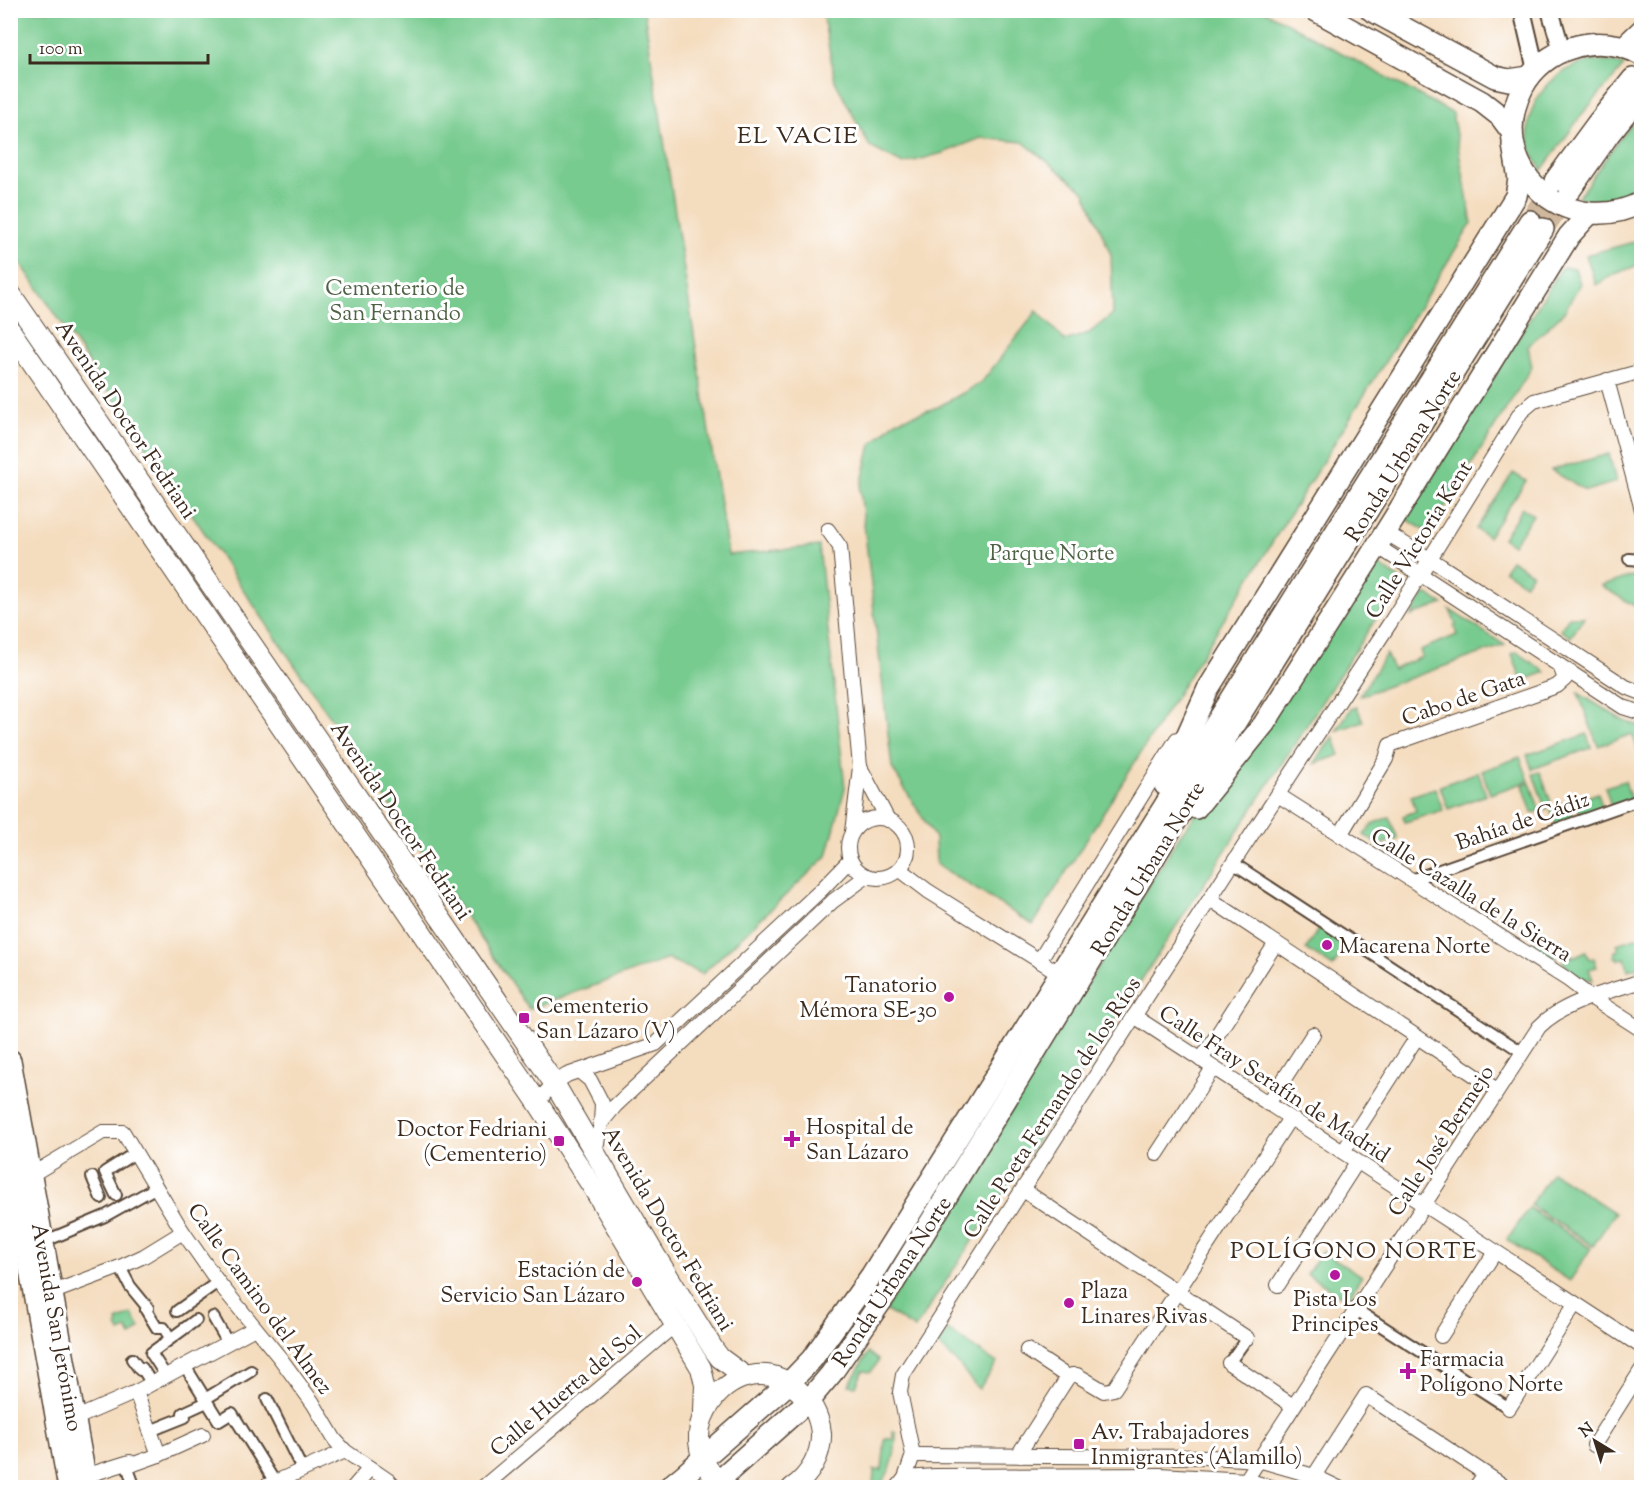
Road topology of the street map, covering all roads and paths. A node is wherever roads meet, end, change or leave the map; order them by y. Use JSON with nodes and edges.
{"nodes":[{"id":1,"x":1315,"y":10,"type":"edge"},
{"id":2,"x":1371,"y":10,"type":"edge"},
{"id":3,"x":1522,"y":10,"type":"edge"},
{"id":4,"x":1550,"y":10,"type":"edge"},
{"id":5,"x":1641,"y":30,"type":"edge"},
{"id":6,"x":1562,"y":51,"type":"junction"},
{"id":7,"x":1633,"y":51,"type":"edge"},
{"id":8,"x":1533,"y":74,"type":"junction"},
{"id":9,"x":1637,"y":86,"type":"edge"},
{"id":10,"x":1513,"y":139,"type":"junction"},
{"id":11,"x":1563,"y":185,"type":"tunnel mouth"},
{"id":12,"x":1641,"y":202,"type":"edge"},
{"id":13,"x":1589,"y":214,"type":"junction"},
{"id":14,"x":1537,"y":225,"type":"tunnel mouth"},
{"id":15,"x":10,"y":292,"type":"edge"},
{"id":16,"x":10,"y":330,"type":"edge"},
{"id":17,"x":1641,"y":371,"type":"edge"},
{"id":18,"x":1606,"y":380,"type":"junction"},
{"id":19,"x":1641,"y":510,"type":"edge"},
{"id":20,"x":828,"y":530,"type":"dead end"},
{"id":21,"x":1381,"y":539,"type":"junction"},
{"id":22,"x":1430,"y":559,"type":"junction"},
{"id":23,"x":1629,"y":560,"type":"dead end"},
{"id":24,"x":1641,"y":560,"type":"edge"},
{"id":25,"x":1421,"y":575,"type":"junction"},
{"id":26,"x":1560,"y":666,"type":"junction"},
{"id":27,"x":1208,"y":689,"type":"junction"},
{"id":28,"x":1641,"y":693,"type":"edge"},
{"id":29,"x":1641,"y":713,"type":"edge"},
{"id":30,"x":860,"y":767,"type":"junction"},
{"id":31,"x":1278,"y":795,"type":"junction"},
{"id":32,"x":1641,"y":806,"type":"edge"},
{"id":33,"x":888,"y":820,"type":"junction"},
{"id":34,"x":852,"y":832,"type":"junction"},
{"id":35,"x":1340,"y":835,"type":"junction"},
{"id":36,"x":850,"y":860,"type":"junction"},
{"id":37,"x":1142,"y":860,"type":"junction"},
{"id":38,"x":1233,"y":863,"type":"junction"},
{"id":39,"x":899,"y":869,"type":"junction"},
{"id":40,"x":867,"y":876,"type":"junction"},
{"id":41,"x":1411,"y":880,"type":"junction"},
{"id":42,"x":1210,"y":899,"type":"junction"},
{"id":43,"x":1276,"y":943,"type":"junction"},
{"id":44,"x":1039,"y":961,"type":"junction"},
{"id":45,"x":1059,"y":974,"type":"junction"},
{"id":46,"x":1641,"y":981,"type":"edge"},
{"id":47,"x":1592,"y":998,"type":"junction"},
{"id":48,"x":1134,"y":1016,"type":"junction"},
{"id":49,"x":1641,"y":1030,"type":"edge"},
{"id":50,"x":1313,"y":1034,"type":"dead end"},
{"id":51,"x":1417,"y":1037,"type":"junction"},
{"id":52,"x":656,"y":1044,"type":"junction"},
{"id":53,"x":1522,"y":1052,"type":"junction"},
{"id":54,"x":10,"y":1060,"type":"edge"},
{"id":55,"x":1207,"y":1064,"type":"junction"},
{"id":56,"x":579,"y":1071,"type":"junction"},
{"id":57,"x":651,"y":1071,"type":"junction"},
{"id":58,"x":554,"y":1083,"type":"junction"},
{"id":59,"x":1497,"y":1090,"type":"junction"},
{"id":60,"x":538,"y":1103,"type":"junction"},
{"id":61,"x":1268,"y":1104,"type":"junction"},
{"id":62,"x":1290,"y":1118,"type":"junction"},
{"id":63,"x":601,"y":1123,"type":"junction"},
{"id":64,"x":1343,"y":1152,"type":"junction"},
{"id":65,"x":135,"y":1153,"type":"junction"},
{"id":66,"x":595,"y":1153,"type":"junction"},
{"id":67,"x":1157,"y":1155,"type":"dead end"},
{"id":68,"x":10,"y":1159,"type":"edge"},
{"id":69,"x":1357,"y":1161,"type":"junction"},
{"id":70,"x":31,"y":1175,"type":"junction"},
{"id":71,"x":92,"y":1177,"type":"dead end"},
{"id":72,"x":110,"y":1182,"type":"junction"},
{"id":73,"x":157,"y":1187,"type":"junction"},
{"id":74,"x":1023,"y":1190,"type":"junction"},
{"id":75,"x":116,"y":1195,"type":"dead end"},
{"id":76,"x":1423,"y":1204,"type":"junction"},
{"id":77,"x":183,"y":1232,"type":"junction"},
{"id":78,"x":43,"y":1242,"type":"junction"},
{"id":79,"x":1494,"y":1252,"type":"junction"},
{"id":80,"x":120,"y":1268,"type":"junction"},
{"id":81,"x":218,"y":1282,"type":"junction"},
{"id":82,"x":1278,"y":1285,"type":"dead end"},
{"id":83,"x":1177,"y":1292,"type":"junction"},
{"id":84,"x":51,"y":1293,"type":"junction"},
{"id":85,"x":1575,"y":1304,"type":"junction"},
{"id":86,"x":1355,"y":1310,"type":"junction"},
{"id":87,"x":177,"y":1311,"type":"dead end"},
{"id":88,"x":213,"y":1317,"type":"dead end"},
{"id":89,"x":196,"y":1320,"type":"dead end"},
{"id":90,"x":676,"y":1324,"type":"junction"},
{"id":91,"x":255,"y":1328,"type":"junction"},
{"id":92,"x":1441,"y":1336,"type":"dead end"},
{"id":93,"x":171,"y":1338,"type":"junction"},
{"id":94,"x":1246,"y":1338,"type":"joint"},
{"id":95,"x":228,"y":1343,"type":"junction"},
{"id":96,"x":1641,"y":1347,"type":"edge"},
{"id":97,"x":1028,"y":1350,"type":"dead end"},
{"id":98,"x":132,"y":1359,"type":"dead end"},
{"id":99,"x":1229,"y":1363,"type":"joint"},
{"id":100,"x":185,"y":1366,"type":"junction"},
{"id":101,"x":1641,"y":1369,"type":"edge"},
{"id":102,"x":251,"y":1371,"type":"dead end"},
{"id":103,"x":166,"y":1376,"type":"junction"},
{"id":104,"x":746,"y":1377,"type":"junction"},
{"id":105,"x":1068,"y":1377,"type":"junction"},
{"id":106,"x":789,"y":1383,"type":"junction"},
{"id":107,"x":152,"y":1384,"type":"junction"},
{"id":108,"x":136,"y":1392,"type":"junction"},
{"id":109,"x":267,"y":1399,"type":"dead end"},
{"id":110,"x":206,"y":1400,"type":"junction"},
{"id":111,"x":809,"y":1400,"type":"junction"},
{"id":112,"x":1293,"y":1406,"type":"junction"},
{"id":113,"x":1509,"y":1408,"type":"joint"},
{"id":114,"x":704,"y":1411,"type":"junction"},
{"id":115,"x":74,"y":1419,"type":"junction"},
{"id":116,"x":150,"y":1431,"type":"junction"},
{"id":117,"x":203,"y":1435,"type":"dead end"},
{"id":118,"x":1594,"y":1445,"type":"dead end"},
{"id":119,"x":345,"y":1451,"type":"junction"},
{"id":120,"x":159,"y":1455,"type":"junction"},
{"id":121,"x":913,"y":1455,"type":"junction"},
{"id":122,"x":1018,"y":1455,"type":"junction"},
{"id":123,"x":817,"y":1457,"type":"junction"},
{"id":124,"x":703,"y":1458,"type":"junction"},
{"id":125,"x":1258,"y":1461,"type":"junction"},
{"id":126,"x":126,"y":1463,"type":"junction"},
{"id":127,"x":370,"y":1468,"type":"junction"},
{"id":128,"x":302,"y":1469,"type":"junction"},
{"id":129,"x":1485,"y":1473,"type":"junction"},
{"id":130,"x":1314,"y":1476,"type":"junction"},
{"id":131,"x":1137,"y":1479,"type":"edge"},
{"id":132,"x":1246,"y":1480,"type":"junction"},
{"id":133,"x":991,"y":1481,"type":"edge"},
{"id":134,"x":901,"y":1483,"type":"edge"},
{"id":135,"x":80,"y":1484,"type":"edge"},
{"id":136,"x":719,"y":1485,"type":"edge"},
{"id":137,"x":271,"y":1486,"type":"edge"},
{"id":138,"x":135,"y":1488,"type":"edge"},
{"id":139,"x":353,"y":1488,"type":"edge"},
{"id":140,"x":395,"y":1488,"type":"edge"},
{"id":141,"x":482,"y":1488,"type":"edge"},
{"id":142,"x":668,"y":1488,"type":"edge"},
{"id":143,"x":792,"y":1488,"type":"edge"},
{"id":144,"x":817,"y":1488,"type":"edge"},
{"id":145,"x":1112,"y":1488,"type":"edge"},
{"id":146,"x":1274,"y":1488,"type":"edge"},
{"id":147,"x":1339,"y":1488,"type":"edge"},
{"id":148,"x":1475,"y":1488,"type":"edge"},
{"id":149,"x":1507,"y":1488,"type":"edge"}],
"edges":[{"from":1,"to":10,"type":"main road"},
{"from":2,"to":8,"type":"main road"},
{"from":3,"to":8,"type":"street"},
{"from":4,"to":6,"type":"street"},
{"from":5,"to":7,"type":"main road"},
{"from":6,"to":7,"type":"main road"},
{"from":6,"to":8,"type":"main road"},
{"from":8,"to":10,"type":"main road"},
{"from":9,"to":11,"type":"main road"},
{"from":10,"to":13,"type":"main road"},
{"from":10,"to":27,"type":"main road"},
{"from":12,"to":13,"type":"main road"},
{"from":13,"to":21,"type":"main road"},
{"from":14,"to":37,"type":"main road","name":"Ronda Urbana Norte"},
{"from":15,"to":58,"type":"main road","name":"Avenida Doctor Fedriani"},
{"from":16,"to":60,"type":"main road","name":"Avenida Doctor Fedriani"},
{"from":17,"to":18,"type":"street","name":"Calle Victoria Kent"},
{"from":18,"to":19,"type":"street"},
{"from":18,"to":22,"type":"street","name":"Calle Victoria Kent"},
{"from":20,"to":30,"type":"street"},
{"from":21,"to":22,"type":"street"},
{"from":21,"to":25,"type":"street"},
{"from":21,"to":37,"type":"main road"},
{"from":22,"to":25,"type":"street","name":"Calle Victoria Kent"},
{"from":22,"to":28,"type":"street"},
{"from":23,"to":24,"type":"street"},
{"from":25,"to":26,"type":"street"},
{"from":25,"to":31,"type":"street","name":"Calle Victoria Kent"},
{"from":26,"to":29,"type":"street"},
{"from":26,"to":35,"type":"street","name":"Cabo de Gata"},
{"from":27,"to":37,"type":"main road"},
{"from":27,"to":44,"type":"street"},
{"from":30,"to":33,"type":"street"},
{"from":30,"to":34,"type":"street"},
{"from":31,"to":35,"type":"street","name":"Calle Cazalla de la Sierra"},
{"from":31,"to":38,"type":"street","name":"Calle Poeta Fernando de los Ríos"},
{"from":32,"to":41,"type":"street","name":"Bahía de Cádiz"},
{"from":33,"to":34,"type":"street"},
{"from":33,"to":39,"type":"street"},
{"from":34,"to":36,"type":"street"},
{"from":35,"to":41,"type":"street","name":"Calle Cazalla de la Sierra"},
{"from":36,"to":40,"type":"street"},
{"from":36,"to":52,"type":"street"},
{"from":37,"to":45,"type":"main road","name":"Ronda Urbana Norte"},
{"from":37,"to":111,"type":"main road","name":"Ronda Urbana Norte"},
{"from":38,"to":42,"type":"street","name":"Calle Poeta Fernando de los Ríos"},
{"from":38,"to":53,"type":"street"},
{"from":39,"to":40,"type":"street"},
{"from":39,"to":44,"type":"street"},
{"from":40,"to":57,"type":"street"},
{"from":41,"to":47,"type":"street","name":"Calle Cazalla de la Sierra"},
{"from":42,"to":43,"type":"street"},
{"from":42,"to":48,"type":"street","name":"Calle Poeta Fernando de los Ríos"},
{"from":43,"to":51,"type":"street"},
{"from":43,"to":55,"type":"street"},
{"from":44,"to":45,"type":"street"},
{"from":45,"to":106,"type":"main road","name":"Ronda Urbana Norte"},
{"from":46,"to":47,"type":"street","name":"Calle José Bermejo"},
{"from":47,"to":49,"type":"street","name":"Calle Cazalla de la Sierra"},
{"from":47,"to":53,"type":"street","name":"Calle José Bermejo"},
{"from":48,"to":55,"type":"street","name":"Calle Fray Serafín de Madrid"},
{"from":48,"to":74,"type":"street","name":"Calle Poeta Fernando de los Ríos"},
{"from":50,"to":61,"type":"street"},
{"from":51,"to":59,"type":"street"},
{"from":51,"to":64,"type":"street"},
{"from":52,"to":56,"type":"street"},
{"from":52,"to":57,"type":"street"},
{"from":53,"to":59,"type":"street","name":"Calle José Bermejo"},
{"from":54,"to":70,"type":"main road","name":"Avenida San Jerónimo"},
{"from":55,"to":61,"type":"street","name":"Calle Fray Serafín de Madrid"},
{"from":55,"to":67,"type":"street"},
{"from":56,"to":58,"type":"street"},
{"from":56,"to":63,"type":"street"},
{"from":57,"to":63,"type":"street"},
{"from":58,"to":60,"type":"street"},
{"from":58,"to":66,"type":"main road","name":"Avenida Doctor Fedriani"},
{"from":59,"to":76,"type":"street","name":"Calle José Bermejo"},
{"from":60,"to":90,"type":"main road","name":"Avenida Doctor Fedriani"},
{"from":61,"to":62,"type":"street","name":"Calle Fray Serafín de Madrid"},
{"from":62,"to":64,"type":"street","name":"Calle Fray Serafín de Madrid"},
{"from":62,"to":83,"type":"street"},
{"from":63,"to":66,"type":"street"},
{"from":64,"to":69,"type":"street","name":"Calle Fray Serafín de Madrid"},
{"from":65,"to":70,"type":"street","name":"Calle Camino del Almez"},
{"from":65,"to":72,"type":"street"},
{"from":65,"to":73,"type":"street","name":"Calle Camino del Almez"},
{"from":66,"to":104,"type":"main road","name":"Avenida Doctor Fedriani"},
{"from":68,"to":135,"type":"main road","name":"Avenida San Jerónimo"},
{"from":69,"to":76,"type":"street","name":"Calle Fray Serafín de Madrid"},
{"from":69,"to":82,"type":"street"},
{"from":70,"to":78,"type":"main road","name":"Avenida San Jerónimo"},
{"from":71,"to":72,"type":"street"},
{"from":72,"to":75,"type":"street"},
{"from":73,"to":77,"type":"street","name":"Calle Camino del Almez"},
{"from":73,"to":78,"type":"street"},
{"from":74,"to":83,"type":"street"},
{"from":74,"to":121,"type":"street","name":"Calle Poeta Fernando de los Ríos"},
{"from":76,"to":79,"type":"street","name":"Calle Fray Serafín de Madrid"},
{"from":76,"to":86,"type":"street","name":"Calle José Bermejo"},
{"from":77,"to":80,"type":"street"},
{"from":77,"to":81,"type":"street","name":"Calle Camino del Almez"},
{"from":78,"to":84,"type":"main road","name":"Avenida San Jerónimo"},
{"from":79,"to":85,"type":"street","name":"Calle Fray Serafín de Madrid"},
{"from":79,"to":92,"type":"street"},
{"from":80,"to":84,"type":"street"},
{"from":80,"to":93,"type":"street"},
{"from":81,"to":87,"type":"street"},
{"from":81,"to":91,"type":"street","name":"Calle Camino del Almez"},
{"from":83,"to":94,"type":"street"},
{"from":83,"to":105,"type":"street"},
{"from":84,"to":115,"type":"main road","name":"Avenida San Jerónimo"},
{"from":85,"to":96,"type":"street","name":"Calle Fray Serafín de Madrid"},
{"from":85,"to":113,"type":"street"},
{"from":86,"to":112,"type":"street","name":"Calle José Bermejo"},
{"from":86,"to":113,"type":"street"},
{"from":88,"to":95,"type":"street"},
{"from":89,"to":93,"type":"street"},
{"from":90,"to":114,"type":"main road","name":"Avenida Doctor Fedriani"},
{"from":90,"to":141,"type":"street","name":"Calle Huerta del Sol"},
{"from":91,"to":95,"type":"street"},
{"from":91,"to":119,"type":"street","name":"Calle Camino del Almez"},
{"from":93,"to":103,"type":"street"},
{"from":94,"to":99,"type":"street"},
{"from":95,"to":100,"type":"street"},
{"from":97,"to":105,"type":"street"},
{"from":98,"to":107,"type":"street"},
{"from":99,"to":112,"type":"street"},
{"from":100,"to":103,"type":"street"},
{"from":100,"to":110,"type":"street"},
{"from":101,"to":118,"type":"street"},
{"from":102,"to":110,"type":"street"},
{"from":103,"to":107,"type":"street"},
{"from":104,"to":106,"type":"main road"},
{"from":104,"to":114,"type":"main road"},
{"from":105,"to":122,"type":"street"},
{"from":106,"to":111,"type":"main road"},
{"from":106,"to":124,"type":"main road","name":"Ronda Urbana Norte"},
{"from":107,"to":108,"type":"street"},
{"from":108,"to":115,"type":"street"},
{"from":108,"to":116,"type":"street"},
{"from":109,"to":128,"type":"street"},
{"from":110,"to":116,"type":"street"},
{"from":110,"to":137,"type":"street"},
{"from":111,"to":123,"type":"main road"},
{"from":111,"to":136,"type":"main road","name":"Ronda Urbana Norte"},
{"from":112,"to":125,"type":"street","name":"Calle José Bermejo"},
{"from":114,"to":124,"type":"main road","name":"Avenida Doctor Fedriani"},
{"from":115,"to":135,"type":"main road","name":"Avenida San Jerónimo"},
{"from":116,"to":120,"type":"street"},
{"from":117,"to":120,"type":"street"},
{"from":119,"to":127,"type":"street","name":"Calle Camino del Almez"},
{"from":119,"to":128,"type":"street"},
{"from":120,"to":126,"type":"street"},
{"from":121,"to":122,"type":"street"},
{"from":121,"to":134,"type":"street"},
{"from":122,"to":125,"type":"street"},
{"from":123,"to":143,"type":"main road"},
{"from":123,"to":144,"type":"main road"},
{"from":124,"to":136,"type":"main road"},
{"from":124,"to":142,"type":"main road","name":"Ronda Urbana Norte"},
{"from":125,"to":130,"type":"street"},
{"from":125,"to":132,"type":"street","name":"Calle José Bermejo"},
{"from":126,"to":135,"type":"street"},
{"from":126,"to":138,"type":"street"},
{"from":127,"to":139,"type":"street"},
{"from":127,"to":140,"type":"street","name":"Calle Camino del Almez"},
{"from":128,"to":137,"type":"street"},
{"from":129,"to":130,"type":"street"},
{"from":129,"to":148,"type":"street"},
{"from":129,"to":149,"type":"street"},
{"from":130,"to":147,"type":"street"},
{"from":131,"to":132,"type":"street"},
{"from":131,"to":133,"type":"street"},
{"from":131,"to":145,"type":"street"},
{"from":132,"to":146,"type":"street"},
{"from":133,"to":134,"type":"street"}]}
